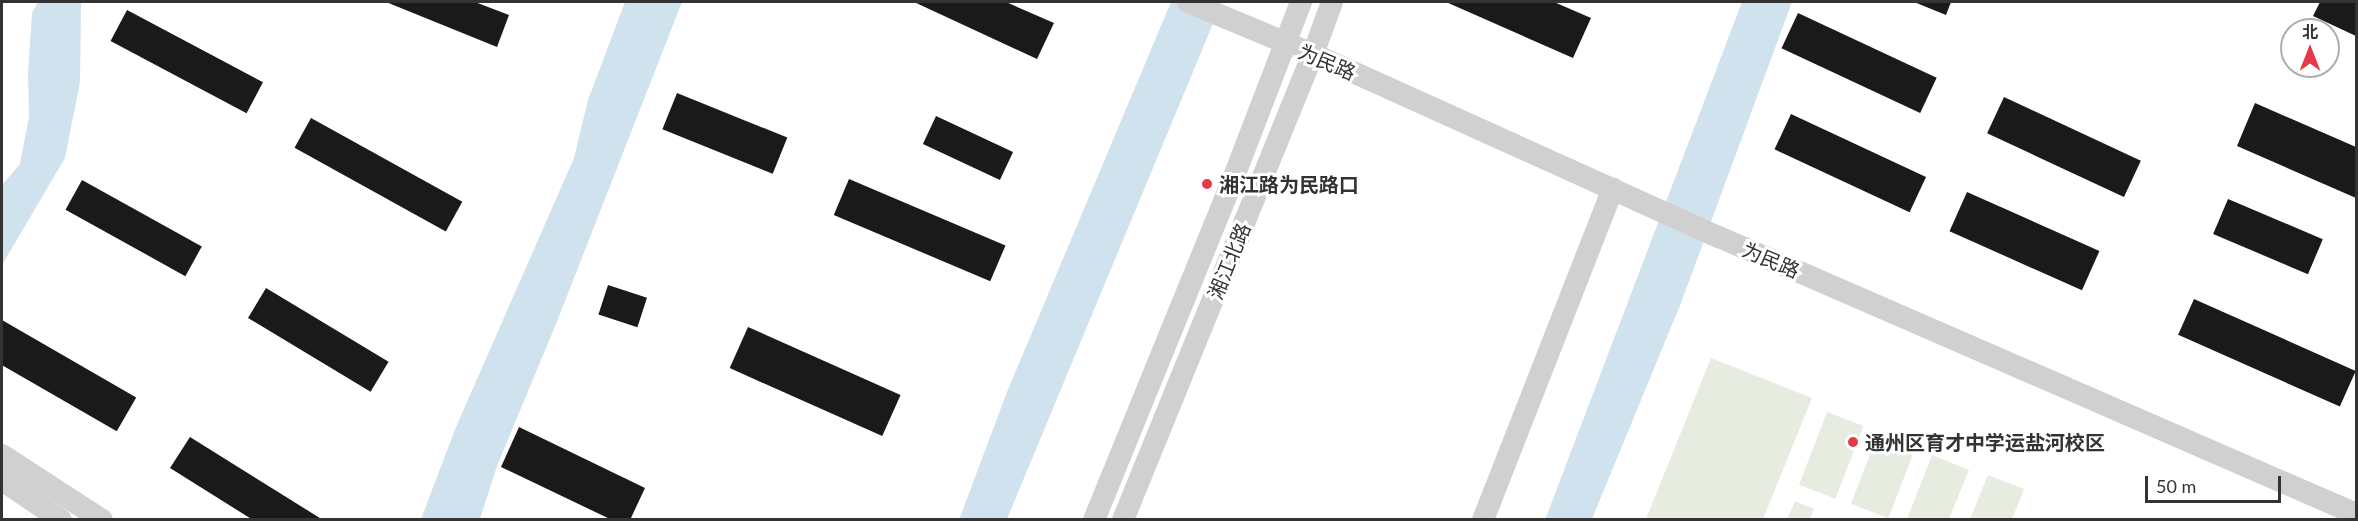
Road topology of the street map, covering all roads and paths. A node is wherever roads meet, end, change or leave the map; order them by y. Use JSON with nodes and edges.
{"nodes":[{"id":1,"x":1188,"y":2,"type":"edge"},
{"id":2,"x":1301,"y":2,"type":"edge"},
{"id":3,"x":1332,"y":2,"type":"edge"},
{"id":4,"x":1284,"y":44,"type":"junction"},
{"id":5,"x":1313,"y":54,"type":"junction"},
{"id":6,"x":1613,"y":189,"type":"junction"},
{"id":7,"x":2,"y":455,"type":"edge"},
{"id":8,"x":2,"y":480,"type":"edge"},
{"id":9,"x":2356,"y":513,"type":"edge"},
{"id":10,"x":61,"y":519,"type":"edge"},
{"id":11,"x":102,"y":519,"type":"edge"},
{"id":12,"x":1094,"y":519,"type":"edge"},
{"id":13,"x":1123,"y":519,"type":"edge"},
{"id":14,"x":1483,"y":519,"type":"edge"}],
"edges":[{"from":1,"to":4,"type":"street","name":"为民路"},
{"from":2,"to":4,"type":"street","name":"湘江北路"},
{"from":3,"to":5,"type":"street","name":"湘江北路"},
{"from":4,"to":5,"type":"street","name":"为民路"},
{"from":4,"to":12,"type":"street","name":"湘江北路"},
{"from":5,"to":6,"type":"street","name":"为民路"},
{"from":5,"to":13,"type":"street","name":"湘江北路"},
{"from":6,"to":9,"type":"street","name":"为民路"},
{"from":6,"to":14,"type":"street"},
{"from":7,"to":11,"type":"street"},
{"from":8,"to":10,"type":"street"}]}
